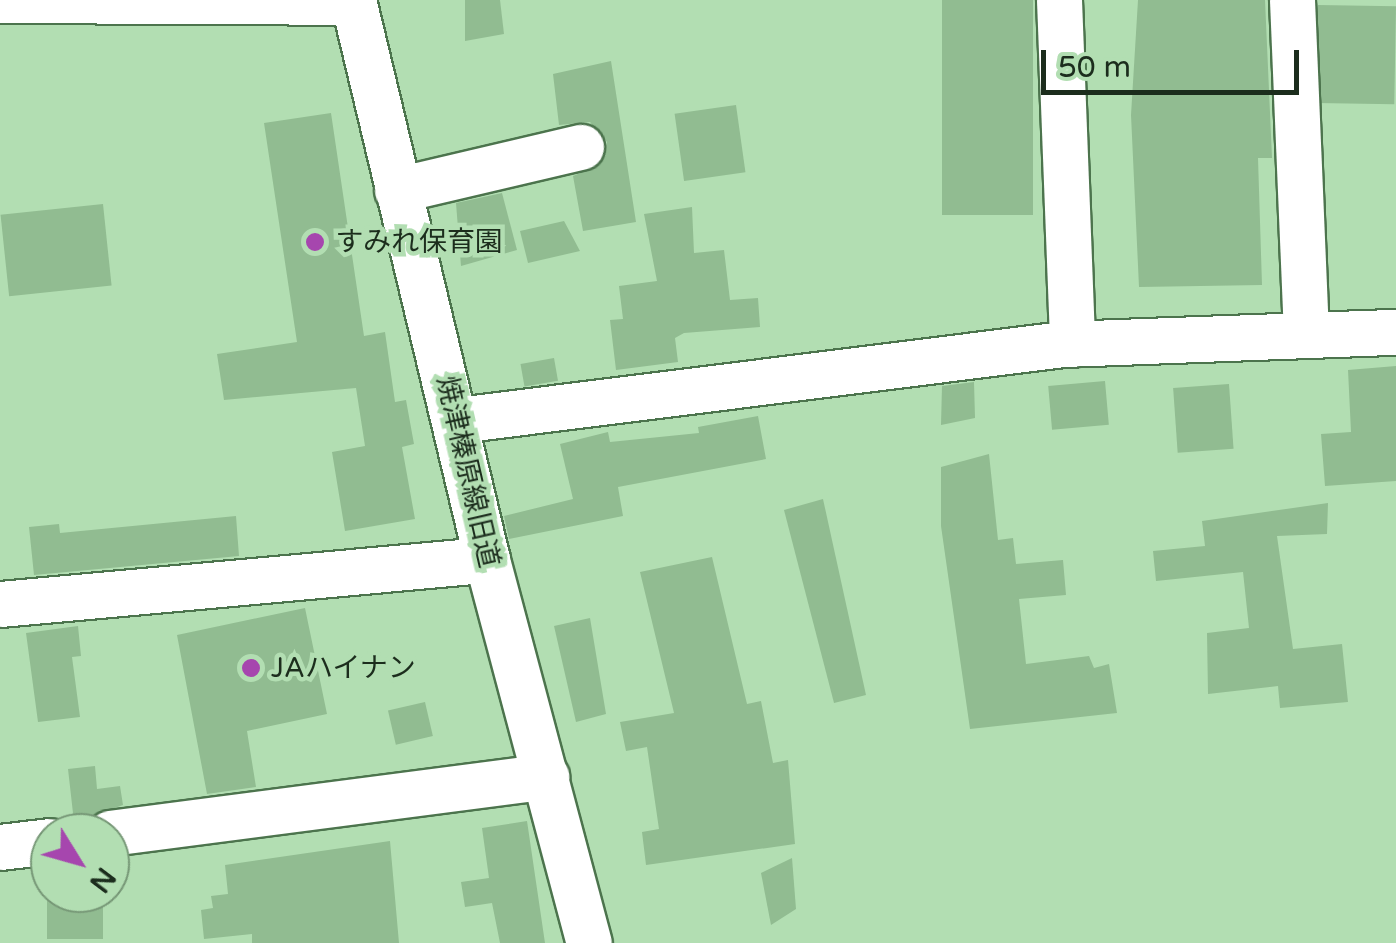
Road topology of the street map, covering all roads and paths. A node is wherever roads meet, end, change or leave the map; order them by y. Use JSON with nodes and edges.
{"nodes":[{"id":1,"x":0,"y":0,"type":"edge"},
{"id":2,"x":1059,"y":0,"type":"edge"},
{"id":3,"x":1292,"y":0,"type":"edge"},
{"id":4,"x":353,"y":1,"type":"edge"},
{"id":5,"x":581,"y":147,"type":"dead end"},
{"id":6,"x":397,"y":190,"type":"junction"},
{"id":7,"x":1306,"y":331,"type":"junction"},
{"id":8,"x":1396,"y":332,"type":"edge"},
{"id":9,"x":1072,"y":344,"type":"junction"},
{"id":10,"x":458,"y":420,"type":"junction"},
{"id":11,"x":487,"y":560,"type":"junction"},
{"id":12,"x":0,"y":604,"type":"edge"},
{"id":13,"x":546,"y":776,"type":"junction"},
{"id":14,"x":130,"y":830,"type":"edge"},
{"id":15,"x":30,"y":844,"type":"edge"},
{"id":16,"x":0,"y":848,"type":"edge"},
{"id":17,"x":589,"y":943,"type":"edge"}],
"edges":[{"from":1,"to":4,"type":"street"},
{"from":2,"to":9,"type":"street"},
{"from":3,"to":7,"type":"street"},
{"from":4,"to":6,"type":"street","name":"焼津榛原線旧道"},
{"from":5,"to":6,"type":"street"},
{"from":6,"to":10,"type":"street","name":"焼津榛原線旧道"},
{"from":7,"to":8,"type":"street"},
{"from":7,"to":9,"type":"street"},
{"from":9,"to":10,"type":"street"},
{"from":10,"to":11,"type":"street","name":"焼津榛原線旧道"},
{"from":11,"to":12,"type":"street"},
{"from":11,"to":13,"type":"street","name":"焼津榛原線旧道"},
{"from":13,"to":14,"type":"street"},
{"from":13,"to":17,"type":"street","name":"焼津榛原線旧道"},
{"from":15,"to":16,"type":"street"}]}
